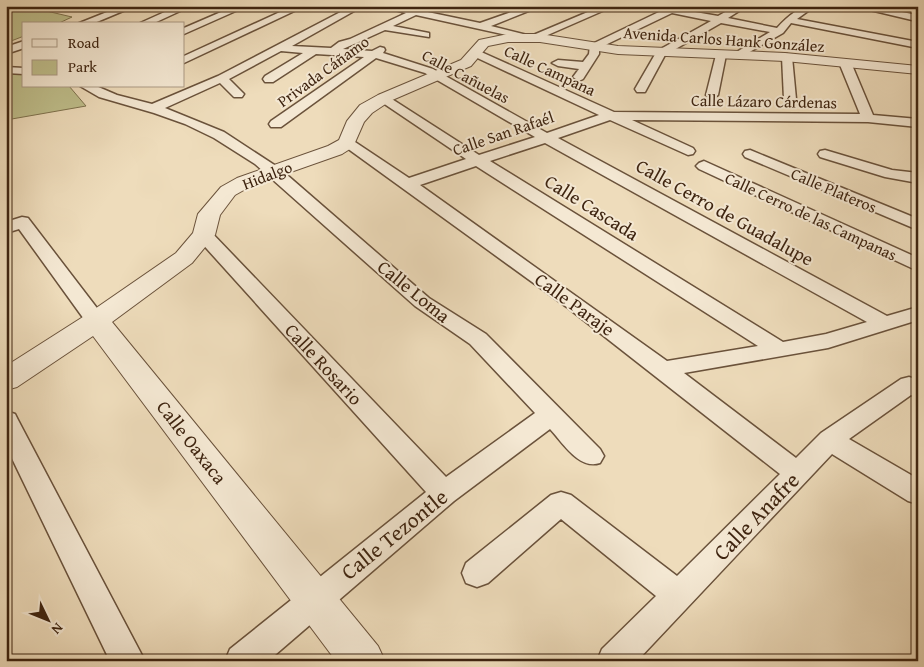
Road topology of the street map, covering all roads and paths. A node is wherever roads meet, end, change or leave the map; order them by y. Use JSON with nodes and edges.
{"nodes":[{"id":1,"x":131,"y":6,"type":"edge"},
{"id":2,"x":187,"y":6,"type":"edge"},
{"id":3,"x":243,"y":6,"type":"edge"},
{"id":4,"x":301,"y":6,"type":"edge"},
{"id":5,"x":359,"y":6,"type":"edge"},
{"id":6,"x":384,"y":6,"type":"edge"},
{"id":7,"x":536,"y":6,"type":"edge"},
{"id":8,"x":610,"y":6,"type":"edge"},
{"id":9,"x":651,"y":6,"type":"edge"},
{"id":10,"x":743,"y":6,"type":"edge"},
{"id":11,"x":857,"y":6,"type":"edge"},
{"id":12,"x":673,"y":8,"type":"edge"},
{"id":13,"x":807,"y":8,"type":"edge"},
{"id":14,"x":413,"y":12,"type":"junction"},
{"id":15,"x":822,"y":14,"type":"dead end"},
{"id":16,"x":915,"y":15,"type":"edge"},
{"id":17,"x":721,"y":20,"type":"junction"},
{"id":18,"x":789,"y":20,"type":"junction"},
{"id":19,"x":87,"y":22,"type":"edge"},
{"id":20,"x":148,"y":22,"type":"edge"},
{"id":21,"x":482,"y":26,"type":"junction"},
{"id":22,"x":383,"y":27,"type":"junction"},
{"id":23,"x":185,"y":31,"type":"edge"},
{"id":24,"x":779,"y":31,"type":"junction"},
{"id":25,"x":425,"y":35,"type":"dead end"},
{"id":26,"x":872,"y":37,"type":"junction"},
{"id":27,"x":531,"y":38,"type":"junction"},
{"id":28,"x":388,"y":44,"type":"dead end"},
{"id":29,"x":22,"y":45,"type":"edge"},
{"id":30,"x":918,"y":45,"type":"edge"},
{"id":31,"x":594,"y":47,"type":"junction"},
{"id":32,"x":279,"y":48,"type":"junction"},
{"id":33,"x":6,"y":51,"type":"edge"},
{"id":34,"x":313,"y":51,"type":"junction"},
{"id":35,"x":333,"y":52,"type":"junction"},
{"id":36,"x":475,"y":53,"type":"junction"},
{"id":37,"x":661,"y":53,"type":"junction"},
{"id":38,"x":375,"y":54,"type":"junction"},
{"id":39,"x":721,"y":55,"type":"junction"},
{"id":40,"x":739,"y":55,"type":"junction"},
{"id":41,"x":787,"y":57,"type":"junction"},
{"id":42,"x":185,"y":60,"type":"edge"},
{"id":43,"x":558,"y":63,"type":"dead end"},
{"id":44,"x":846,"y":65,"type":"junction"},
{"id":45,"x":586,"y":66,"type":"junction"},
{"id":46,"x":6,"y":70,"type":"edge"},
{"id":47,"x":918,"y":70,"type":"edge"},
{"id":48,"x":22,"y":71,"type":"edge"},
{"id":49,"x":440,"y":76,"type":"junction"},
{"id":50,"x":579,"y":77,"type":"dead end"},
{"id":51,"x":222,"y":78,"type":"junction"},
{"id":52,"x":269,"y":80,"type":"dead end"},
{"id":53,"x":90,"y":88,"type":"edge"},
{"id":54,"x":124,"y":88,"type":"edge"},
{"id":55,"x":641,"y":89,"type":"dead end"},
{"id":56,"x":238,"y":94,"type":"dead end"},
{"id":57,"x":712,"y":95,"type":"dead end"},
{"id":58,"x":106,"y":96,"type":"junction"},
{"id":59,"x":384,"y":98,"type":"junction"},
{"id":60,"x":790,"y":99,"type":"dead end"},
{"id":61,"x":154,"y":108,"type":"junction"},
{"id":62,"x":610,"y":116,"type":"junction"},
{"id":63,"x":868,"y":118,"type":"junction"},
{"id":64,"x":918,"y":123,"type":"edge"},
{"id":65,"x":276,"y":124,"type":"dead end"},
{"id":66,"x":545,"y":138,"type":"junction"},
{"id":67,"x":347,"y":143,"type":"junction"},
{"id":68,"x":688,"y":151,"type":"dead end"},
{"id":69,"x":750,"y":154,"type":"dead end"},
{"id":70,"x":825,"y":154,"type":"dead end"},
{"id":71,"x":477,"y":160,"type":"junction"},
{"id":72,"x":704,"y":166,"type":"dead end"},
{"id":73,"x":274,"y":171,"type":"junction"},
{"id":74,"x":918,"y":178,"type":"edge"},
{"id":75,"x":408,"y":184,"type":"junction"},
{"id":76,"x":14,"y":225,"type":"edge"},
{"id":77,"x":918,"y":225,"type":"edge"},
{"id":78,"x":204,"y":235,"type":"junction"},
{"id":79,"x":918,"y":265,"type":"edge"},
{"id":80,"x":918,"y":313,"type":"edge"},
{"id":81,"x":96,"y":320,"type":"junction"},
{"id":82,"x":885,"y":323,"type":"junction"},
{"id":83,"x":779,"y":349,"type":"junction"},
{"id":84,"x":664,"y":369,"type":"junction"},
{"id":85,"x":6,"y":380,"type":"edge"},
{"id":86,"x":913,"y":387,"type":"edge"},
{"id":87,"x":552,"y":414,"type":"junction"},
{"id":88,"x":6,"y":420,"type":"edge"},
{"id":89,"x":830,"y":440,"type":"junction"},
{"id":90,"x":591,"y":456,"type":"dead end"},
{"id":91,"x":797,"y":473,"type":"junction"},
{"id":92,"x":444,"y":493,"type":"junction"},
{"id":93,"x":918,"y":493,"type":"edge"},
{"id":94,"x":477,"y":573,"type":"dead end"},
{"id":95,"x":678,"y":594,"type":"junction"},
{"id":96,"x":316,"y":598,"type":"junction"},
{"id":97,"x":628,"y":656,"type":"edge"},
{"id":98,"x":128,"y":661,"type":"edge"},
{"id":99,"x":242,"y":661,"type":"edge"},
{"id":100,"x":363,"y":661,"type":"edge"}],
"edges":[{"from":1,"to":19,"type":"street"},
{"from":2,"to":20,"type":"street"},
{"from":3,"to":23,"type":"street"},
{"from":4,"to":42,"type":"street"},
{"from":5,"to":32,"type":"street"},
{"from":6,"to":14,"type":"street"},
{"from":7,"to":21,"type":"street"},
{"from":8,"to":27,"type":"street"},
{"from":9,"to":12,"type":"street"},
{"from":10,"to":17,"type":"street"},
{"from":11,"to":16,"type":"street"},
{"from":12,"to":17,"type":"street"},
{"from":12,"to":31,"type":"street"},
{"from":13,"to":15,"type":"street"},
{"from":13,"to":18,"type":"street"},
{"from":14,"to":21,"type":"street"},
{"from":14,"to":22,"type":"street"},
{"from":16,"to":26,"type":"street"},
{"from":17,"to":24,"type":"street"},
{"from":17,"to":37,"type":"street"},
{"from":18,"to":24,"type":"street"},
{"from":18,"to":26,"type":"street"},
{"from":21,"to":27,"type":"street"},
{"from":22,"to":25,"type":"street"},
{"from":22,"to":35,"type":"street"},
{"from":24,"to":40,"type":"street"},
{"from":26,"to":30,"type":"street"},
{"from":27,"to":31,"type":"street","name":"Avenida Carlos Hank González"},
{"from":27,"to":36,"type":"street"},
{"from":28,"to":38,"type":"street","name":"Privada Cáñamo"},
{"from":29,"to":33,"type":"street"},
{"from":31,"to":37,"type":"street","name":"Avenida Carlos Hank González"},
{"from":31,"to":45,"type":"street"},
{"from":32,"to":34,"type":"street","name":"Calle Cañuelas"},
{"from":32,"to":51,"type":"street"},
{"from":34,"to":35,"type":"street","name":"Calle Cañuelas"},
{"from":34,"to":52,"type":"street"},
{"from":35,"to":38,"type":"street","name":"Calle Cañuelas"},
{"from":36,"to":49,"type":"street"},
{"from":36,"to":62,"type":"street","name":"Calle Campana"},
{"from":37,"to":39,"type":"street","name":"Avenida Carlos Hank González"},
{"from":37,"to":55,"type":"street"},
{"from":38,"to":49,"type":"street","name":"Calle Cañuelas"},
{"from":38,"to":65,"type":"street","name":"Privada Cáñamo"},
{"from":39,"to":40,"type":"street","name":"Avenida Carlos Hank González"},
{"from":39,"to":57,"type":"street"},
{"from":40,"to":41,"type":"street","name":"Avenida Carlos Hank González"},
{"from":41,"to":44,"type":"street","name":"Avenida Carlos Hank González"},
{"from":41,"to":60,"type":"street"},
{"from":43,"to":45,"type":"street"},
{"from":44,"to":47,"type":"street","name":"Avenida Carlos Hank González"},
{"from":44,"to":63,"type":"street"},
{"from":45,"to":50,"type":"street"},
{"from":46,"to":48,"type":"street"},
{"from":49,"to":59,"type":"street"},
{"from":49,"to":66,"type":"street","name":"Calle Cañuelas"},
{"from":51,"to":56,"type":"street"},
{"from":51,"to":61,"type":"street"},
{"from":53,"to":58,"type":"street","name":"Calle Loma"},
{"from":54,"to":58,"type":"street"},
{"from":58,"to":61,"type":"street","name":"Calle Loma"},
{"from":59,"to":67,"type":"street"},
{"from":59,"to":71,"type":"street","name":"Calle Cascada"},
{"from":61,"to":73,"type":"street","name":"Calle Loma"},
{"from":62,"to":63,"type":"street","name":"Calle Lázaro Cárdenas"},
{"from":62,"to":66,"type":"street","name":"Calle San Rafaél"},
{"from":62,"to":68,"type":"street"},
{"from":63,"to":64,"type":"street","name":"Calle Lázaro Cárdenas"},
{"from":66,"to":71,"type":"street","name":"Calle San Rafaél"},
{"from":66,"to":82,"type":"street","name":"Calle Cerro de Guadalupe"},
{"from":67,"to":73,"type":"street","name":"Hidalgo"},
{"from":67,"to":75,"type":"street","name":"Calle Paraje"},
{"from":69,"to":77,"type":"street","name":"Calle Plateros"},
{"from":70,"to":74,"type":"street"},
{"from":71,"to":75,"type":"street","name":"Calle San Rafaél"},
{"from":71,"to":83,"type":"street","name":"Calle Cascada"},
{"from":72,"to":79,"type":"street","name":"Calle Cerro de las Campanas"},
{"from":73,"to":78,"type":"street","name":"Hidalgo"},
{"from":73,"to":87,"type":"street","name":"Calle Loma"},
{"from":75,"to":84,"type":"street","name":"Calle Paraje"},
{"from":76,"to":81,"type":"street","name":"Calle Oaxaca"},
{"from":78,"to":81,"type":"street","name":"Hidalgo"},
{"from":78,"to":92,"type":"street","name":"Calle Rosario"},
{"from":80,"to":82,"type":"street"},
{"from":81,"to":85,"type":"street","name":"Hidalgo"},
{"from":81,"to":96,"type":"street","name":"Calle Oaxaca"},
{"from":82,"to":83,"type":"street"},
{"from":83,"to":84,"type":"street"},
{"from":84,"to":91,"type":"street","name":"Calle Paraje"},
{"from":86,"to":89,"type":"street","name":"Calle Anafre"},
{"from":87,"to":90,"type":"street","name":"Calle Loma"},
{"from":87,"to":92,"type":"street","name":"Calle Tezontle"},
{"from":88,"to":98,"type":"street"},
{"from":89,"to":91,"type":"street","name":"Calle Anafre"},
{"from":89,"to":93,"type":"street"},
{"from":91,"to":95,"type":"street","name":"Calle Anafre"},
{"from":92,"to":96,"type":"street","name":"Calle Tezontle"},
{"from":94,"to":95,"type":"street"},
{"from":95,"to":97,"type":"street","name":"Calle Anafre"},
{"from":96,"to":99,"type":"street","name":"Calle Tezontle"},
{"from":96,"to":100,"type":"street","name":"Calle Oaxaca"}]}
